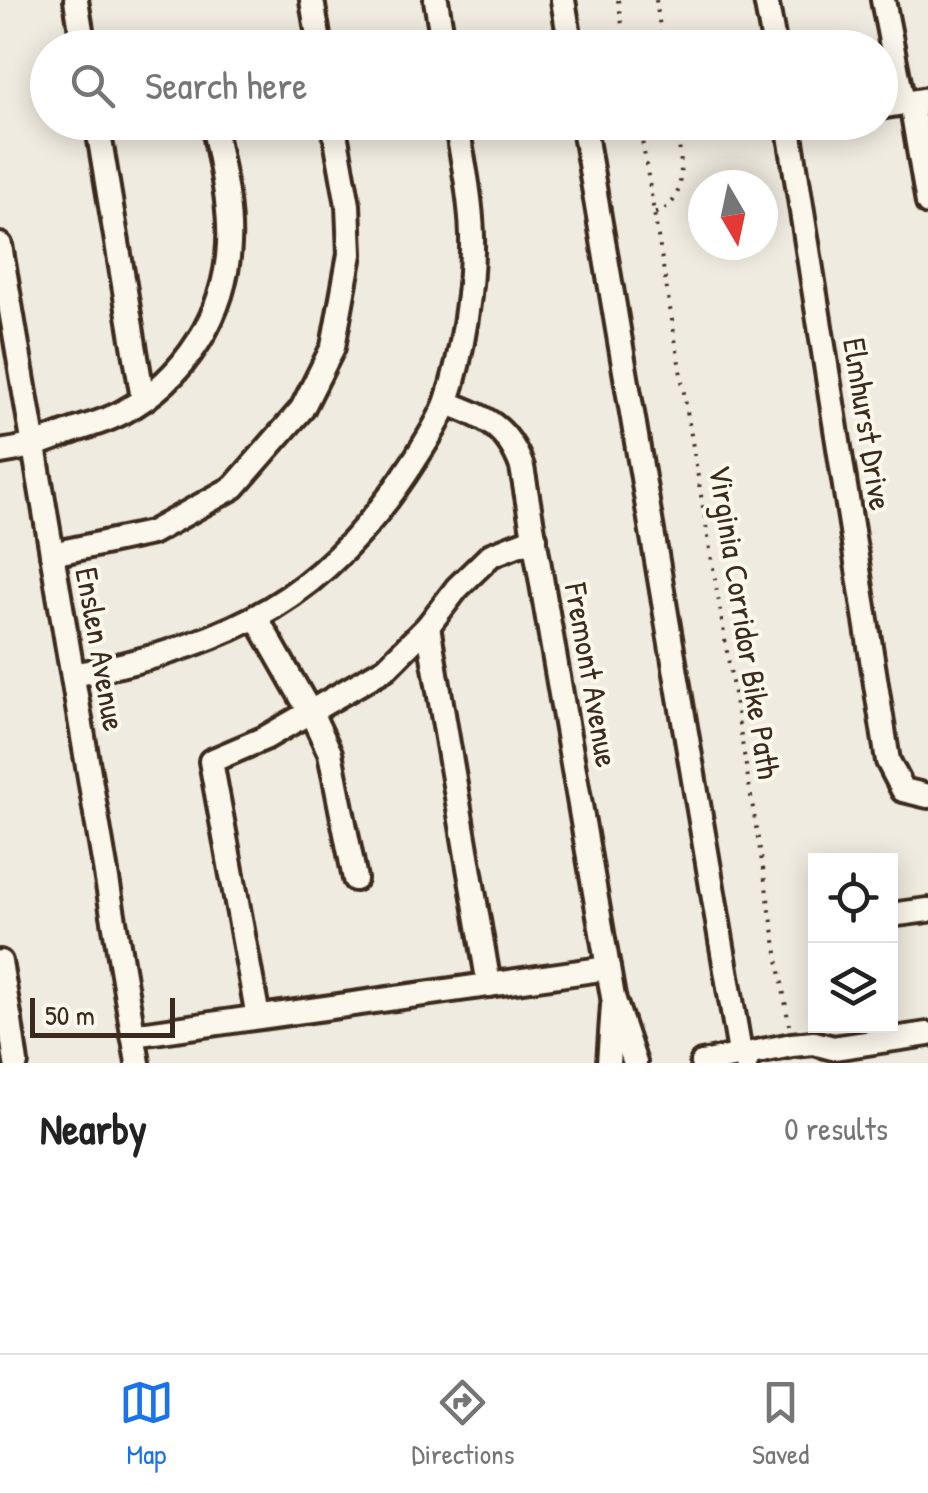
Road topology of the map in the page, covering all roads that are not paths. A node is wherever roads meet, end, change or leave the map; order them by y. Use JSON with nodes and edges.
{"nodes":[{"id":1,"x":76,"y":0,"type":"edge"},
{"id":2,"x":312,"y":0,"type":"edge"},
{"id":3,"x":436,"y":0,"type":"edge"},
{"id":4,"x":563,"y":0,"type":"edge"},
{"id":5,"x":766,"y":0,"type":"edge"},
{"id":6,"x":883,"y":0,"type":"edge"},
{"id":7,"x":81,"y":30,"type":"edge"},
{"id":8,"x":317,"y":30,"type":"edge"},
{"id":9,"x":441,"y":30,"type":"edge"},
{"id":10,"x":567,"y":30,"type":"edge"},
{"id":11,"x":772,"y":30,"type":"edge"},
{"id":12,"x":890,"y":30,"type":"edge"},
{"id":13,"x":898,"y":67,"type":"edge"},
{"id":14,"x":906,"y":103,"type":"edge"},
{"id":15,"x":99,"y":140,"type":"edge"},
{"id":16,"x":217,"y":140,"type":"edge"},
{"id":17,"x":337,"y":140,"type":"edge"},
{"id":18,"x":459,"y":140,"type":"edge"},
{"id":19,"x":586,"y":140,"type":"edge"},
{"id":20,"x":792,"y":140,"type":"edge"},
{"id":21,"x":928,"y":203,"type":"edge"},
{"id":22,"x":0,"y":245,"type":"edge"},
{"id":23,"x":143,"y":399,"type":"junction"},
{"id":24,"x":447,"y":403,"type":"junction"},
{"id":25,"x":34,"y":448,"type":"junction"},
{"id":26,"x":0,"y":452,"type":"edge"},
{"id":27,"x":536,"y":538,"type":"junction"},
{"id":28,"x":52,"y":554,"type":"junction"},
{"id":29,"x":256,"y":617,"type":"junction"},
{"id":30,"x":428,"y":626,"type":"junction"},
{"id":31,"x":73,"y":675,"type":"junction"},
{"id":32,"x":309,"y":710,"type":"junction"},
{"id":33,"x":928,"y":796,"type":"edge"},
{"id":34,"x":355,"y":878,"type":"dead end"},
{"id":35,"x":928,"y":910,"type":"edge"},
{"id":36,"x":898,"y":914,"type":"edge"},
{"id":37,"x":0,"y":962,"type":"edge"},
{"id":38,"x":608,"y":968,"type":"junction"},
{"id":39,"x":490,"y":985,"type":"junction"},
{"id":40,"x":613,"y":997,"type":"junction"},
{"id":41,"x":258,"y":1017,"type":"junction"},
{"id":42,"x":5,"y":1022,"type":"edge"},
{"id":43,"x":928,"y":1034,"type":"edge"},
{"id":44,"x":133,"y":1035,"type":"junction"},
{"id":45,"x":834,"y":1056,"type":"edge"},
{"id":46,"x":744,"y":1059,"type":"edge"},
{"id":47,"x":16,"y":1063,"type":"edge"},
{"id":48,"x":138,"y":1063,"type":"edge"},
{"id":49,"x":612,"y":1063,"type":"edge"},
{"id":50,"x":636,"y":1063,"type":"edge"},
{"id":51,"x":702,"y":1063,"type":"edge"},
{"id":52,"x":808,"y":1063,"type":"edge"}],
"edges":[{"from":1,"to":7,"type":"street"},
{"from":2,"to":8,"type":"street"},
{"from":3,"to":9,"type":"street"},
{"from":4,"to":10,"type":"street"},
{"from":5,"to":11,"type":"street"},
{"from":6,"to":12,"type":"street"},
{"from":13,"to":14,"type":"street"},
{"from":14,"to":21,"type":"street"},
{"from":15,"to":23,"type":"street"},
{"from":16,"to":23,"type":"street"},
{"from":17,"to":28,"type":"street"},
{"from":18,"to":24,"type":"street"},
{"from":19,"to":46,"type":"street"},
{"from":20,"to":33,"type":"street","name":"Elmhurst Drive"},
{"from":22,"to":25,"type":"street","name":"Enslen Avenue"},
{"from":23,"to":25,"type":"street"},
{"from":24,"to":27,"type":"street","name":"Fremont Avenue"},
{"from":24,"to":29,"type":"street"},
{"from":25,"to":26,"type":"street"},
{"from":25,"to":28,"type":"street","name":"Enslen Avenue"},
{"from":27,"to":30,"type":"street"},
{"from":27,"to":38,"type":"street","name":"Fremont Avenue"},
{"from":28,"to":31,"type":"street","name":"Enslen Avenue"},
{"from":29,"to":31,"type":"street"},
{"from":29,"to":32,"type":"street"},
{"from":30,"to":32,"type":"street"},
{"from":30,"to":39,"type":"street"},
{"from":31,"to":44,"type":"street","name":"Enslen Avenue"},
{"from":32,"to":34,"type":"street"},
{"from":32,"to":41,"type":"street"},
{"from":35,"to":36,"type":"street"},
{"from":37,"to":42,"type":"street"},
{"from":38,"to":39,"type":"street"},
{"from":38,"to":40,"type":"street","name":"Fremont Avenue"},
{"from":39,"to":41,"type":"street"},
{"from":40,"to":49,"type":"street","name":"Fremont Avenue"},
{"from":40,"to":50,"type":"street","name":"Fremont Avenue"},
{"from":41,"to":44,"type":"street"},
{"from":42,"to":47,"type":"street"},
{"from":43,"to":45,"type":"street"},
{"from":44,"to":48,"type":"street","name":"Enslen Avenue"},
{"from":45,"to":46,"type":"street"},
{"from":45,"to":52,"type":"street"},
{"from":46,"to":51,"type":"street"},
{"from":49,"to":50,"type":"street"}]}
